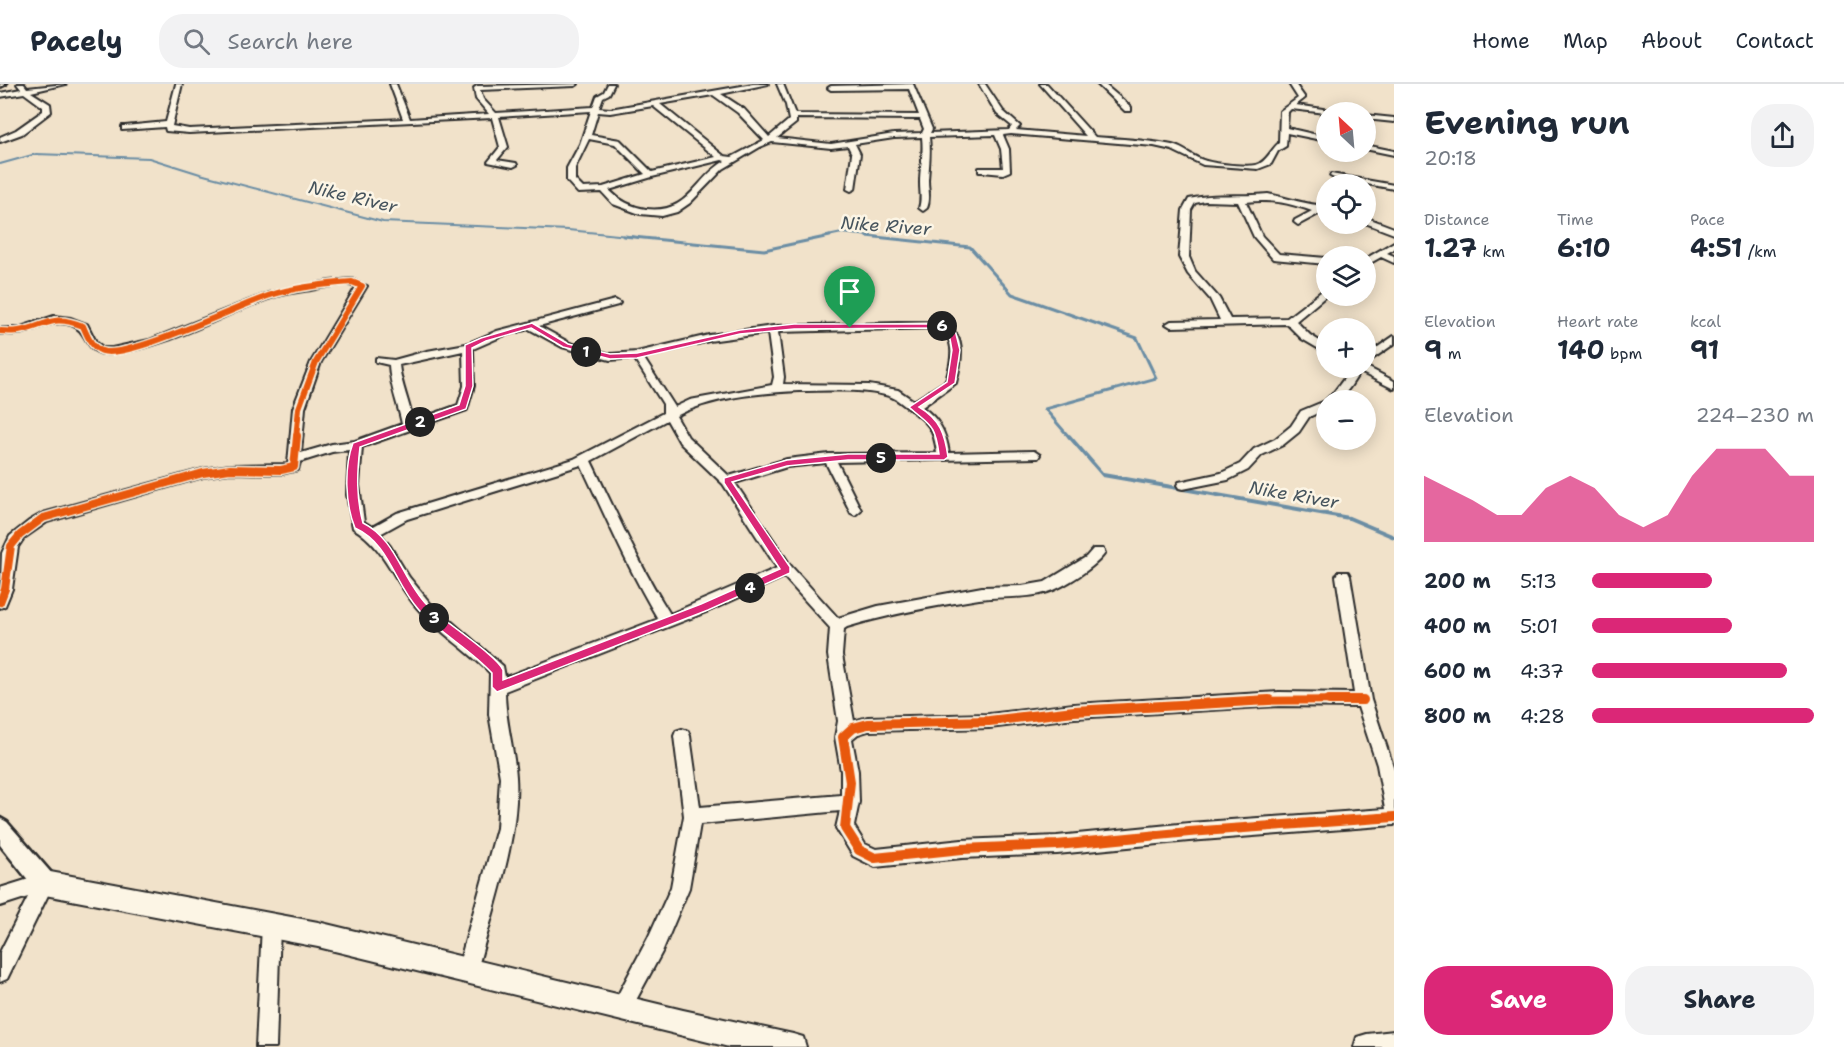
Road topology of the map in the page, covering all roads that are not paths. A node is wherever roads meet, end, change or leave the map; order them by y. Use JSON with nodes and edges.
{"nodes":[{"id":1,"x":20,"y":84,"type":"edge"},
{"id":2,"x":63,"y":84,"type":"edge"},
{"id":3,"x":393,"y":84,"type":"edge"},
{"id":4,"x":575,"y":84,"type":"edge"},
{"id":5,"x":611,"y":84,"type":"edge"},
{"id":6,"x":765,"y":84,"type":"edge"},
{"id":7,"x":780,"y":84,"type":"edge"},
{"id":8,"x":982,"y":84,"type":"edge"},
{"id":9,"x":1043,"y":84,"type":"edge"},
{"id":10,"x":1100,"y":84,"type":"edge"},
{"id":11,"x":1292,"y":84,"type":"edge"},
{"id":12,"x":180,"y":85,"type":"edge"},
{"id":13,"x":911,"y":86,"type":"edge"},
{"id":14,"x":831,"y":88,"type":"dead end"},
{"id":15,"x":26,"y":91,"type":"junction"},
{"id":16,"x":715,"y":93,"type":"junction"},
{"id":17,"x":0,"y":95,"type":"edge"},
{"id":18,"x":655,"y":104,"type":"junction"},
{"id":19,"x":1291,"y":107,"type":"junction"},
{"id":20,"x":596,"y":109,"type":"junction"},
{"id":21,"x":1128,"y":109,"type":"dead end"},
{"id":22,"x":1316,"y":110,"type":"edge"},
{"id":23,"x":494,"y":115,"type":"junction"},
{"id":24,"x":792,"y":116,"type":"junction"},
{"id":25,"x":925,"y":117,"type":"junction"},
{"id":26,"x":1376,"y":118,"type":"edge"},
{"id":27,"x":407,"y":120,"type":"junction"},
{"id":28,"x":1394,"y":120,"type":"edge"},
{"id":29,"x":169,"y":124,"type":"junction"},
{"id":30,"x":125,"y":128,"type":"dead end"},
{"id":31,"x":1285,"y":130,"type":"junction"},
{"id":32,"x":998,"y":132,"type":"junction"},
{"id":33,"x":1011,"y":132,"type":"junction"},
{"id":34,"x":925,"y":134,"type":"junction"},
{"id":35,"x":586,"y":136,"type":"junction"},
{"id":36,"x":1091,"y":137,"type":"junction"},
{"id":37,"x":1316,"y":137,"type":"edge"},
{"id":38,"x":0,"y":140,"type":"edge"},
{"id":39,"x":769,"y":141,"type":"junction"},
{"id":40,"x":851,"y":144,"type":"junction"},
{"id":41,"x":1376,"y":149,"type":"edge"},
{"id":42,"x":1394,"y":153,"type":"edge"},
{"id":43,"x":722,"y":158,"type":"junction"},
{"id":44,"x":734,"y":159,"type":"junction"},
{"id":45,"x":513,"y":165,"type":"dead end"},
{"id":46,"x":982,"y":170,"type":"dead end"},
{"id":47,"x":650,"y":175,"type":"junction"},
{"id":48,"x":1376,"y":184,"type":"edge"},
{"id":49,"x":1394,"y":187,"type":"edge"},
{"id":50,"x":604,"y":189,"type":"junction"},
{"id":51,"x":851,"y":189,"type":"dead end"},
{"id":52,"x":1241,"y":200,"type":"junction"},
{"id":53,"x":1316,"y":205,"type":"edge"},
{"id":54,"x":923,"y":208,"type":"dead end"},
{"id":55,"x":1316,"y":212,"type":"edge"},
{"id":56,"x":1298,"y":222,"type":"dead end"},
{"id":57,"x":1376,"y":224,"type":"edge"},
{"id":58,"x":1394,"y":231,"type":"edge"},
{"id":59,"x":1394,"y":244,"type":"edge"},
{"id":60,"x":1380,"y":253,"type":"junction"},
{"id":61,"x":1376,"y":255,"type":"edge"},
{"id":62,"x":1316,"y":260,"type":"edge"},
{"id":63,"x":1394,"y":260,"type":"edge"},
{"id":64,"x":1316,"y":299,"type":"edge"},
{"id":65,"x":615,"y":303,"type":"dead end"},
{"id":66,"x":1290,"y":321,"type":"junction"},
{"id":67,"x":1226,"y":322,"type":"junction"},
{"id":68,"x":1171,"y":324,"type":"dead end"},
{"id":69,"x":532,"y":326,"type":"junction"},
{"id":70,"x":772,"y":328,"type":"junction"},
{"id":71,"x":0,"y":331,"type":"edge"},
{"id":72,"x":1394,"y":339,"type":"edge"},
{"id":73,"x":1316,"y":343,"type":"edge"},
{"id":74,"x":468,"y":346,"type":"junction"},
{"id":75,"x":1376,"y":353,"type":"edge"},
{"id":76,"x":637,"y":355,"type":"junction"},
{"id":77,"x":380,"y":360,"type":"dead end"},
{"id":78,"x":394,"y":363,"type":"junction"},
{"id":79,"x":1376,"y":376,"type":"edge"},
{"id":80,"x":1351,"y":378,"type":"edge"},
{"id":81,"x":1394,"y":385,"type":"edge"},
{"id":82,"x":777,"y":388,"type":"junction"},
{"id":83,"x":1341,"y":390,"type":"edge"},
{"id":84,"x":913,"y":407,"type":"junction"},
{"id":85,"x":1316,"y":409,"type":"edge"},
{"id":86,"x":669,"y":413,"type":"junction"},
{"id":87,"x":408,"y":426,"type":"junction"},
{"id":88,"x":356,"y":445,"type":"junction"},
{"id":89,"x":1035,"y":455,"type":"dead end"},
{"id":90,"x":944,"y":457,"type":"junction"},
{"id":91,"x":295,"y":459,"type":"junction"},
{"id":92,"x":584,"y":459,"type":"junction"},
{"id":93,"x":829,"y":459,"type":"junction"},
{"id":94,"x":727,"y":481,"type":"junction"},
{"id":95,"x":1184,"y":485,"type":"dead end"},
{"id":96,"x":855,"y":510,"type":"dead end"},
{"id":97,"x":374,"y":532,"type":"junction"},
{"id":98,"x":1098,"y":553,"type":"dead end"},
{"id":99,"x":786,"y":570,"type":"junction"},
{"id":100,"x":1342,"y":576,"type":"dead end"},
{"id":101,"x":0,"y":602,"type":"edge"},
{"id":102,"x":667,"y":621,"type":"junction"},
{"id":103,"x":837,"y":626,"type":"junction"},
{"id":104,"x":497,"y":687,"type":"junction"},
{"id":105,"x":1363,"y":700,"type":"junction"},
{"id":106,"x":682,"y":736,"type":"dead end"},
{"id":107,"x":843,"y":737,"type":"junction"},
{"id":108,"x":851,"y":802,"type":"junction"},
{"id":109,"x":1394,"y":815,"type":"edge"},
{"id":110,"x":693,"y":816,"type":"junction"},
{"id":111,"x":0,"y":829,"type":"edge"},
{"id":112,"x":45,"y":883,"type":"junction"},
{"id":113,"x":0,"y":897,"type":"edge"},
{"id":114,"x":271,"y":925,"type":"junction"},
{"id":115,"x":467,"y":971,"type":"junction"},
{"id":116,"x":0,"y":972,"type":"edge"},
{"id":117,"x":621,"y":1008,"type":"junction"},
{"id":118,"x":1394,"y":1044,"type":"edge"},
{"id":119,"x":266,"y":1047,"type":"edge"},
{"id":120,"x":793,"y":1047,"type":"edge"},
{"id":121,"x":1367,"y":1047,"type":"edge"}],
"edges":[{"from":1,"to":15,"type":"street"},
{"from":2,"to":15,"type":"street"},
{"from":3,"to":27,"type":"street"},
{"from":4,"to":23,"type":"street"},
{"from":5,"to":20,"type":"street"},
{"from":6,"to":16,"type":"street"},
{"from":7,"to":24,"type":"street"},
{"from":8,"to":33,"type":"street"},
{"from":9,"to":36,"type":"street"},
{"from":10,"to":21,"type":"street"},
{"from":11,"to":19,"type":"street"},
{"from":12,"to":29,"type":"street"},
{"from":13,"to":14,"type":"street"},
{"from":13,"to":25,"type":"street"},
{"from":15,"to":17,"type":"street"},
{"from":15,"to":38,"type":"street"},
{"from":16,"to":18,"type":"street"},
{"from":16,"to":39,"type":"street"},
{"from":18,"to":20,"type":"street"},
{"from":18,"to":43,"type":"street"},
{"from":19,"to":22,"type":"street"},
{"from":19,"to":31,"type":"street"},
{"from":20,"to":23,"type":"street"},
{"from":20,"to":35,"type":"street"},
{"from":23,"to":27,"type":"street"},
{"from":23,"to":45,"type":"street"},
{"from":24,"to":25,"type":"street"},
{"from":24,"to":39,"type":"street"},
{"from":25,"to":34,"type":"street"},
{"from":26,"to":28,"type":"street"},
{"from":27,"to":29,"type":"street"},
{"from":29,"to":30,"type":"street"},
{"from":31,"to":36,"type":"street"},
{"from":31,"to":37,"type":"street"},
{"from":32,"to":33,"type":"street"},
{"from":32,"to":34,"type":"street"},
{"from":32,"to":46,"type":"street"},
{"from":33,"to":36,"type":"street"},
{"from":34,"to":40,"type":"street"},
{"from":34,"to":54,"type":"street"},
{"from":35,"to":47,"type":"street"},
{"from":35,"to":50,"type":"street"},
{"from":39,"to":40,"type":"street"},
{"from":39,"to":44,"type":"street"},
{"from":40,"to":51,"type":"street"},
{"from":41,"to":42,"type":"street"},
{"from":43,"to":44,"type":"street"},
{"from":43,"to":47,"type":"street"},
{"from":44,"to":50,"type":"street"},
{"from":47,"to":50,"type":"street"},
{"from":48,"to":49,"type":"street"},
{"from":52,"to":53,"type":"street"},
{"from":52,"to":62,"type":"street"},
{"from":52,"to":67,"type":"street"},
{"from":55,"to":56,"type":"street"},
{"from":57,"to":58,"type":"street"},
{"from":59,"to":60,"type":"street"},
{"from":60,"to":61,"type":"street"},
{"from":60,"to":63,"type":"street"},
{"from":64,"to":66,"type":"street"},
{"from":65,"to":69,"type":"street"},
{"from":66,"to":67,"type":"street"},
{"from":66,"to":73,"type":"street"},
{"from":67,"to":68,"type":"street"},
{"from":69,"to":74,"type":"street"},
{"from":69,"to":76,"type":"street"},
{"from":70,"to":76,"type":"street"},
{"from":70,"to":82,"type":"street"},
{"from":70,"to":84,"type":"street"},
{"from":71,"to":91,"type":"street"},
{"from":72,"to":75,"type":"street"},
{"from":74,"to":78,"type":"street"},
{"from":74,"to":87,"type":"street"},
{"from":76,"to":86,"type":"street"},
{"from":77,"to":78,"type":"street"},
{"from":78,"to":87,"type":"street"},
{"from":79,"to":81,"type":"street"},
{"from":80,"to":83,"type":"street"},
{"from":82,"to":84,"type":"street"},
{"from":82,"to":86,"type":"street"},
{"from":84,"to":90,"type":"street"},
{"from":85,"to":95,"type":"street"},
{"from":86,"to":92,"type":"street"},
{"from":86,"to":94,"type":"street"},
{"from":87,"to":88,"type":"street"},
{"from":88,"to":91,"type":"street"},
{"from":88,"to":97,"type":"street"},
{"from":89,"to":90,"type":"street"},
{"from":90,"to":93,"type":"street"},
{"from":91,"to":101,"type":"street"},
{"from":92,"to":97,"type":"street"},
{"from":92,"to":102,"type":"street"},
{"from":93,"to":94,"type":"street"},
{"from":93,"to":96,"type":"street"},
{"from":94,"to":99,"type":"street"},
{"from":97,"to":104,"type":"street"},
{"from":98,"to":103,"type":"street"},
{"from":99,"to":102,"type":"street"},
{"from":99,"to":103,"type":"street"},
{"from":100,"to":105,"type":"street"},
{"from":102,"to":104,"type":"street"},
{"from":103,"to":107,"type":"street"},
{"from":104,"to":115,"type":"street"},
{"from":105,"to":107,"type":"street"},
{"from":105,"to":109,"type":"street"},
{"from":106,"to":110,"type":"street"},
{"from":107,"to":108,"type":"street"},
{"from":108,"to":109,"type":"street"},
{"from":108,"to":110,"type":"street"},
{"from":110,"to":117,"type":"street"},
{"from":111,"to":112,"type":"street"},
{"from":112,"to":113,"type":"street"},
{"from":112,"to":114,"type":"main road"},
{"from":112,"to":116,"type":"street"},
{"from":114,"to":115,"type":"main road"},
{"from":114,"to":119,"type":"street"},
{"from":115,"to":117,"type":"main road"},
{"from":117,"to":120,"type":"main road"},
{"from":118,"to":121,"type":"main road"}]}
